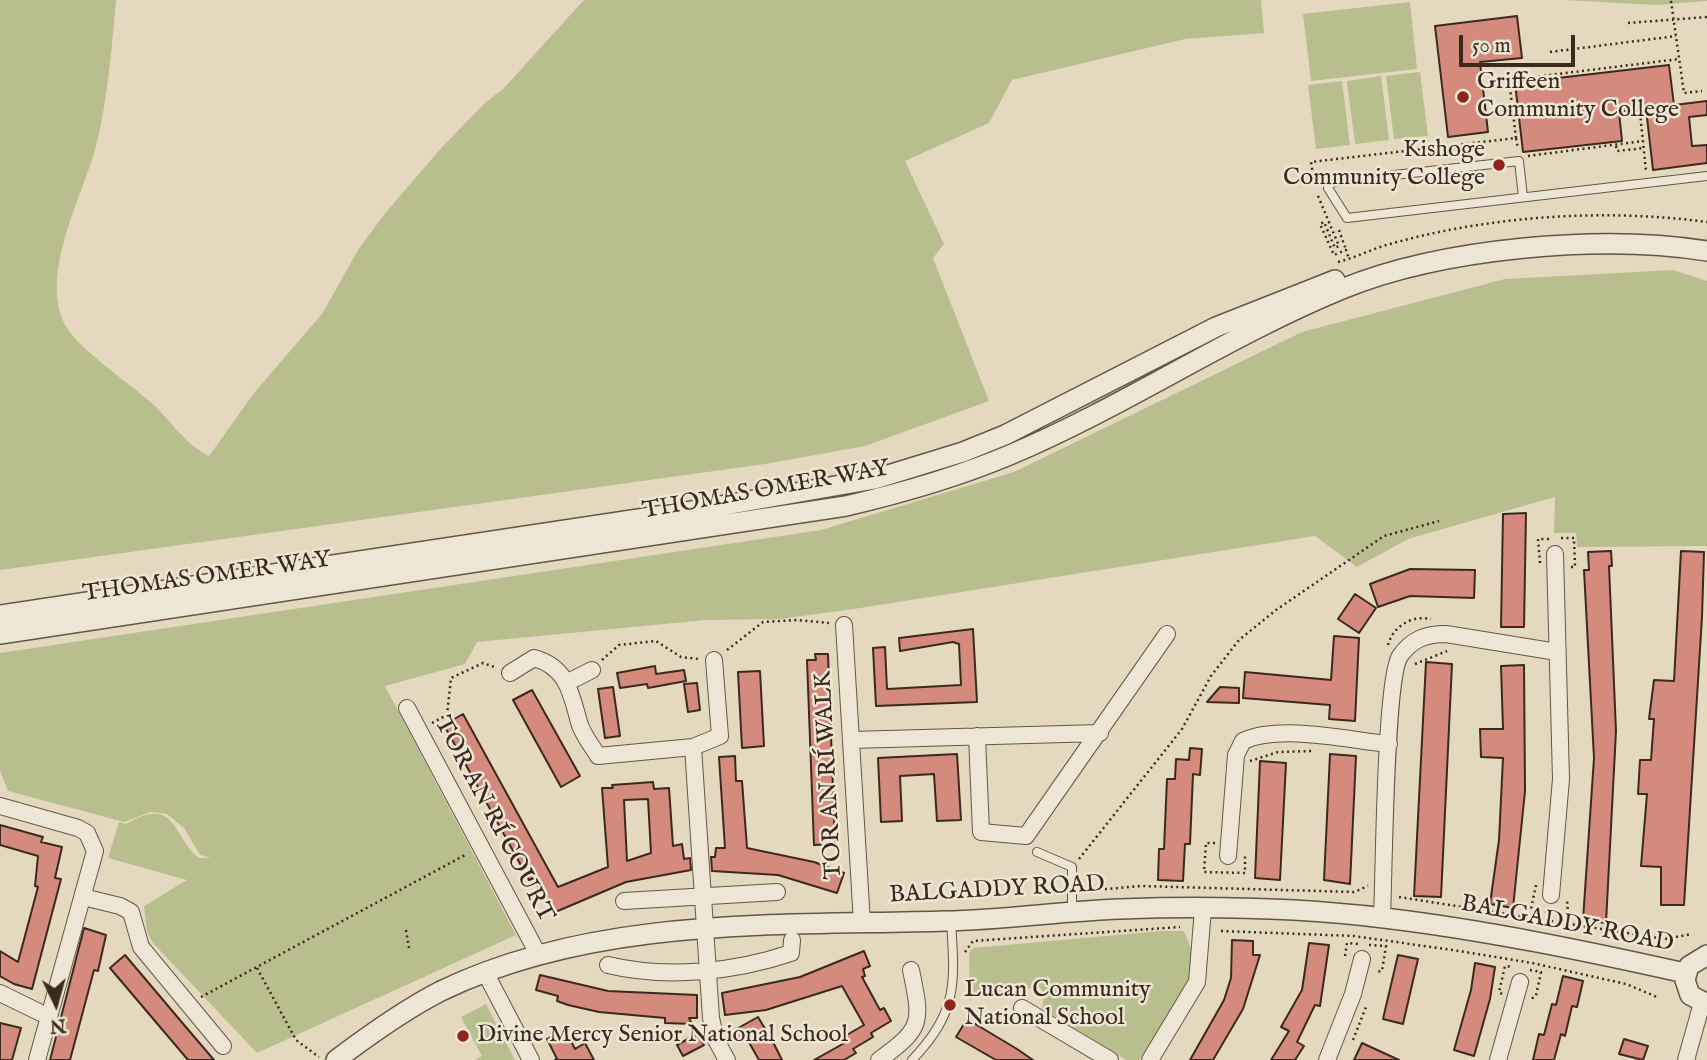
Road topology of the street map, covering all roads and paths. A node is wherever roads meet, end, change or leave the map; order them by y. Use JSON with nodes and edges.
{"nodes":[{"id":1,"x":1671,"y":1,"type":"edge"},
{"id":2,"x":1707,"y":17,"type":"edge"},
{"id":3,"x":1673,"y":18,"type":"junction"},
{"id":4,"x":1628,"y":23,"type":"dead end"},
{"id":5,"x":1676,"y":36,"type":"junction"},
{"id":6,"x":1550,"y":52,"type":"dead end"},
{"id":7,"x":1679,"y":59,"type":"junction"},
{"id":8,"x":1702,"y":91,"type":"dead end"},
{"id":9,"x":1640,"y":113,"type":"dead end"},
{"id":10,"x":1516,"y":138,"type":"dead end"},
{"id":11,"x":1643,"y":141,"type":"junction"},
{"id":12,"x":1616,"y":145,"type":"junction"},
{"id":13,"x":1644,"y":148,"type":"junction"},
{"id":14,"x":1519,"y":157,"type":"dead end"},
{"id":15,"x":1647,"y":173,"type":"dead end"},
{"id":16,"x":1707,"y":176,"type":"edge"},
{"id":17,"x":1523,"y":197,"type":"junction"},
{"id":18,"x":1707,"y":222,"type":"edge"},
{"id":19,"x":1339,"y":230,"type":"dead end"},
{"id":20,"x":1707,"y":239,"type":"edge"},
{"id":21,"x":1346,"y":250,"type":"dead end"},
{"id":22,"x":1707,"y":251,"type":"edge"},
{"id":23,"x":1335,"y":263,"type":"dead end"},
{"id":24,"x":1439,"y":521,"type":"dead end"},
{"id":25,"x":1549,"y":559,"type":"joint"},
{"id":26,"x":1570,"y":578,"type":"dead end"},
{"id":27,"x":0,"y":614,"type":"edge"},
{"id":28,"x":1436,"y":620,"type":"dead end"},
{"id":29,"x":844,"y":625,"type":"joint"},
{"id":30,"x":0,"y":634,"type":"edge"},
{"id":31,"x":1167,"y":635,"type":"dead end"},
{"id":32,"x":1451,"y":649,"type":"dead end"},
{"id":33,"x":1387,"y":650,"type":"dead end"},
{"id":34,"x":1556,"y":652,"type":"junction"},
{"id":35,"x":714,"y":660,"type":"junction"},
{"id":36,"x":1408,"y":667,"type":"dead end"},
{"id":37,"x":592,"y":670,"type":"joint"},
{"id":38,"x":510,"y":673,"type":"joint"},
{"id":39,"x":566,"y":683,"type":"junction"},
{"id":40,"x":407,"y":708,"type":"dead end"},
{"id":41,"x":418,"y":730,"type":"junction"},
{"id":42,"x":1100,"y":733,"type":"junction"},
{"id":43,"x":978,"y":736,"type":"junction"},
{"id":44,"x":851,"y":740,"type":"junction"},
{"id":45,"x":1389,"y":744,"type":"junction"},
{"id":46,"x":693,"y":747,"type":"junction"},
{"id":47,"x":1312,"y":751,"type":"dead end"},
{"id":48,"x":1249,"y":761,"type":"dead end"},
{"id":49,"x":0,"y":806,"type":"edge"},
{"id":50,"x":1217,"y":843,"type":"dead end"},
{"id":51,"x":476,"y":849,"type":"dead end"},
{"id":52,"x":1037,"y":852,"type":"dead end"},
{"id":53,"x":1233,"y":852,"type":"joint"},
{"id":54,"x":1072,"y":867,"type":"junction"},
{"id":55,"x":1539,"y":883,"type":"dead end"},
{"id":56,"x":1370,"y":884,"type":"dead end"},
{"id":57,"x":1398,"y":890,"type":"dead end"},
{"id":58,"x":777,"y":892,"type":"dead end"},
{"id":59,"x":701,"y":895,"type":"junction"},
{"id":60,"x":1557,"y":896,"type":"joint"},
{"id":61,"x":83,"y":897,"type":"junction"},
{"id":62,"x":624,"y":901,"type":"dead end"},
{"id":63,"x":1072,"y":902,"type":"junction"},
{"id":64,"x":1203,"y":909,"type":"junction"},
{"id":65,"x":1382,"y":917,"type":"junction"},
{"id":66,"x":951,"y":921,"type":"junction"},
{"id":67,"x":862,"y":923,"type":"junction"},
{"id":68,"x":1180,"y":928,"type":"dead end"},
{"id":69,"x":406,"y":930,"type":"dead end"},
{"id":70,"x":705,"y":930,"type":"junction"},
{"id":71,"x":1221,"y":931,"type":"dead end"},
{"id":72,"x":1692,"y":934,"type":"dead end"},
{"id":73,"x":792,"y":940,"type":"dead end"},
{"id":74,"x":973,"y":942,"type":"dead end"},
{"id":75,"x":409,"y":948,"type":"dead end"},
{"id":76,"x":538,"y":954,"type":"junction"},
{"id":77,"x":1707,"y":955,"type":"edge"},
{"id":78,"x":1362,"y":959,"type":"dead end"},
{"id":79,"x":608,"y":965,"type":"dead end"},
{"id":80,"x":257,"y":968,"type":"junction"},
{"id":81,"x":911,"y":970,"type":"dead end"},
{"id":82,"x":707,"y":971,"type":"junction"},
{"id":83,"x":485,"y":972,"type":"junction"},
{"id":84,"x":1685,"y":973,"type":"junction"},
{"id":85,"x":1520,"y":982,"type":"dead end"},
{"id":86,"x":0,"y":992,"type":"edge"},
{"id":87,"x":1657,"y":996,"type":"dead end"},
{"id":88,"x":198,"y":997,"type":"dead end"},
{"id":89,"x":1704,"y":1003,"type":"edge"},
{"id":90,"x":1022,"y":1008,"type":"dead end"},
{"id":91,"x":49,"y":1017,"type":"junction"},
{"id":92,"x":223,"y":1046,"type":"dead end"},
{"id":93,"x":37,"y":1060,"type":"edge"},
{"id":94,"x":321,"y":1060,"type":"edge"},
{"id":95,"x":336,"y":1060,"type":"edge"},
{"id":96,"x":531,"y":1060,"type":"edge"},
{"id":97,"x":727,"y":1060,"type":"edge"},
{"id":98,"x":879,"y":1060,"type":"edge"},
{"id":99,"x":912,"y":1060,"type":"edge"},
{"id":100,"x":1110,"y":1060,"type":"edge"},
{"id":101,"x":1150,"y":1060,"type":"edge"},
{"id":102,"x":1327,"y":1060,"type":"edge"},
{"id":103,"x":1498,"y":1060,"type":"edge"},
{"id":104,"x":1686,"y":1060,"type":"edge"}],
"edges":[{"from":1,"to":3,"type":"path"},
{"from":2,"to":3,"type":"path"},
{"from":3,"to":4,"type":"path"},
{"from":3,"to":5,"type":"path"},
{"from":5,"to":6,"type":"path"},
{"from":5,"to":7,"type":"path"},
{"from":7,"to":8,"type":"path"},
{"from":7,"to":10,"type":"path"},
{"from":9,"to":11,"type":"path"},
{"from":11,"to":12,"type":"path"},
{"from":11,"to":13,"type":"path"},
{"from":12,"to":13,"type":"path"},
{"from":12,"to":14,"type":"path"},
{"from":13,"to":15,"type":"path"},
{"from":16,"to":17,"type":"lane"},
{"from":17,"to":17,"type":"lane"},
{"from":18,"to":23,"type":"path"},
{"from":19,"to":21,"type":"path"},
{"from":20,"to":27,"type":"street","name":"THOMAS OMER WAY"},
{"from":22,"to":30,"type":"street","name":"THOMAS OMER WAY"},
{"from":24,"to":54,"type":"path"},
{"from":25,"to":26,"type":"path"},
{"from":25,"to":34,"type":"street"},
{"from":28,"to":33,"type":"path"},
{"from":29,"to":35,"type":"path"},
{"from":29,"to":44,"type":"street","name":"TOR AN RÍ WALK"},
{"from":31,"to":42,"type":"street"},
{"from":32,"to":36,"type":"path"},
{"from":34,"to":45,"type":"street"},
{"from":34,"to":60,"type":"street"},
{"from":35,"to":37,"type":"path"},
{"from":35,"to":46,"type":"street"},
{"from":37,"to":39,"type":"street"},
{"from":38,"to":39,"type":"street"},
{"from":38,"to":41,"type":"path"},
{"from":39,"to":46,"type":"street"},
{"from":40,"to":41,"type":"street","name":"TOR AN RÍ COURT"},
{"from":41,"to":76,"type":"street","name":"TOR AN RÍ COURT"},
{"from":42,"to":43,"type":"street"},
{"from":42,"to":43,"type":"street"},
{"from":43,"to":44,"type":"street"},
{"from":44,"to":67,"type":"street","name":"TOR AN RÍ WALK"},
{"from":45,"to":53,"type":"street"},
{"from":45,"to":65,"type":"street"},
{"from":46,"to":59,"type":"street"},
{"from":47,"to":48,"type":"path"},
{"from":49,"to":61,"type":"street"},
{"from":50,"to":53,"type":"path"},
{"from":51,"to":80,"type":"path"},
{"from":52,"to":54,"type":"lane"},
{"from":54,"to":63,"type":"lane"},
{"from":55,"to":60,"type":"path"},
{"from":56,"to":63,"type":"path"},
{"from":57,"to":72,"type":"path"},
{"from":58,"to":59,"type":"street"},
{"from":59,"to":62,"type":"street"},
{"from":59,"to":70,"type":"street"},
{"from":61,"to":91,"type":"street"},
{"from":61,"to":92,"type":"street"},
{"from":63,"to":64,"type":"street","name":"BALGADDY ROAD"},
{"from":63,"to":66,"type":"street","name":"BALGADDY ROAD"},
{"from":64,"to":65,"type":"street","name":"BALGADDY ROAD"},
{"from":64,"to":101,"type":"street"},
{"from":65,"to":84,"type":"street","name":"BALGADDY ROAD"},
{"from":66,"to":67,"type":"street","name":"BALGADDY ROAD"},
{"from":66,"to":99,"type":"lane"},
{"from":67,"to":70,"type":"street","name":"BALGADDY ROAD"},
{"from":68,"to":74,"type":"path"},
{"from":69,"to":75,"type":"path"},
{"from":70,"to":76,"type":"street","name":"BALGADDY ROAD"},
{"from":70,"to":82,"type":"street"},
{"from":71,"to":87,"type":"path"},
{"from":73,"to":82,"type":"street"},
{"from":76,"to":83,"type":"street","name":"BALGADDY ROAD"},
{"from":77,"to":84,"type":"street","name":"BALGADDY ROAD"},
{"from":78,"to":102,"type":"street"},
{"from":79,"to":82,"type":"street"},
{"from":80,"to":88,"type":"path"},
{"from":80,"to":94,"type":"path"},
{"from":81,"to":98,"type":"street"},
{"from":82,"to":97,"type":"street"},
{"from":83,"to":95,"type":"street","name":"BALGADDY ROAD"},
{"from":83,"to":96,"type":"street"},
{"from":84,"to":89,"type":"street","name":"BALGADDY ROAD"},
{"from":85,"to":103,"type":"street"},
{"from":86,"to":91,"type":"street"},
{"from":89,"to":104,"type":"street"},
{"from":90,"to":100,"type":"street"},
{"from":91,"to":93,"type":"street"}]}
